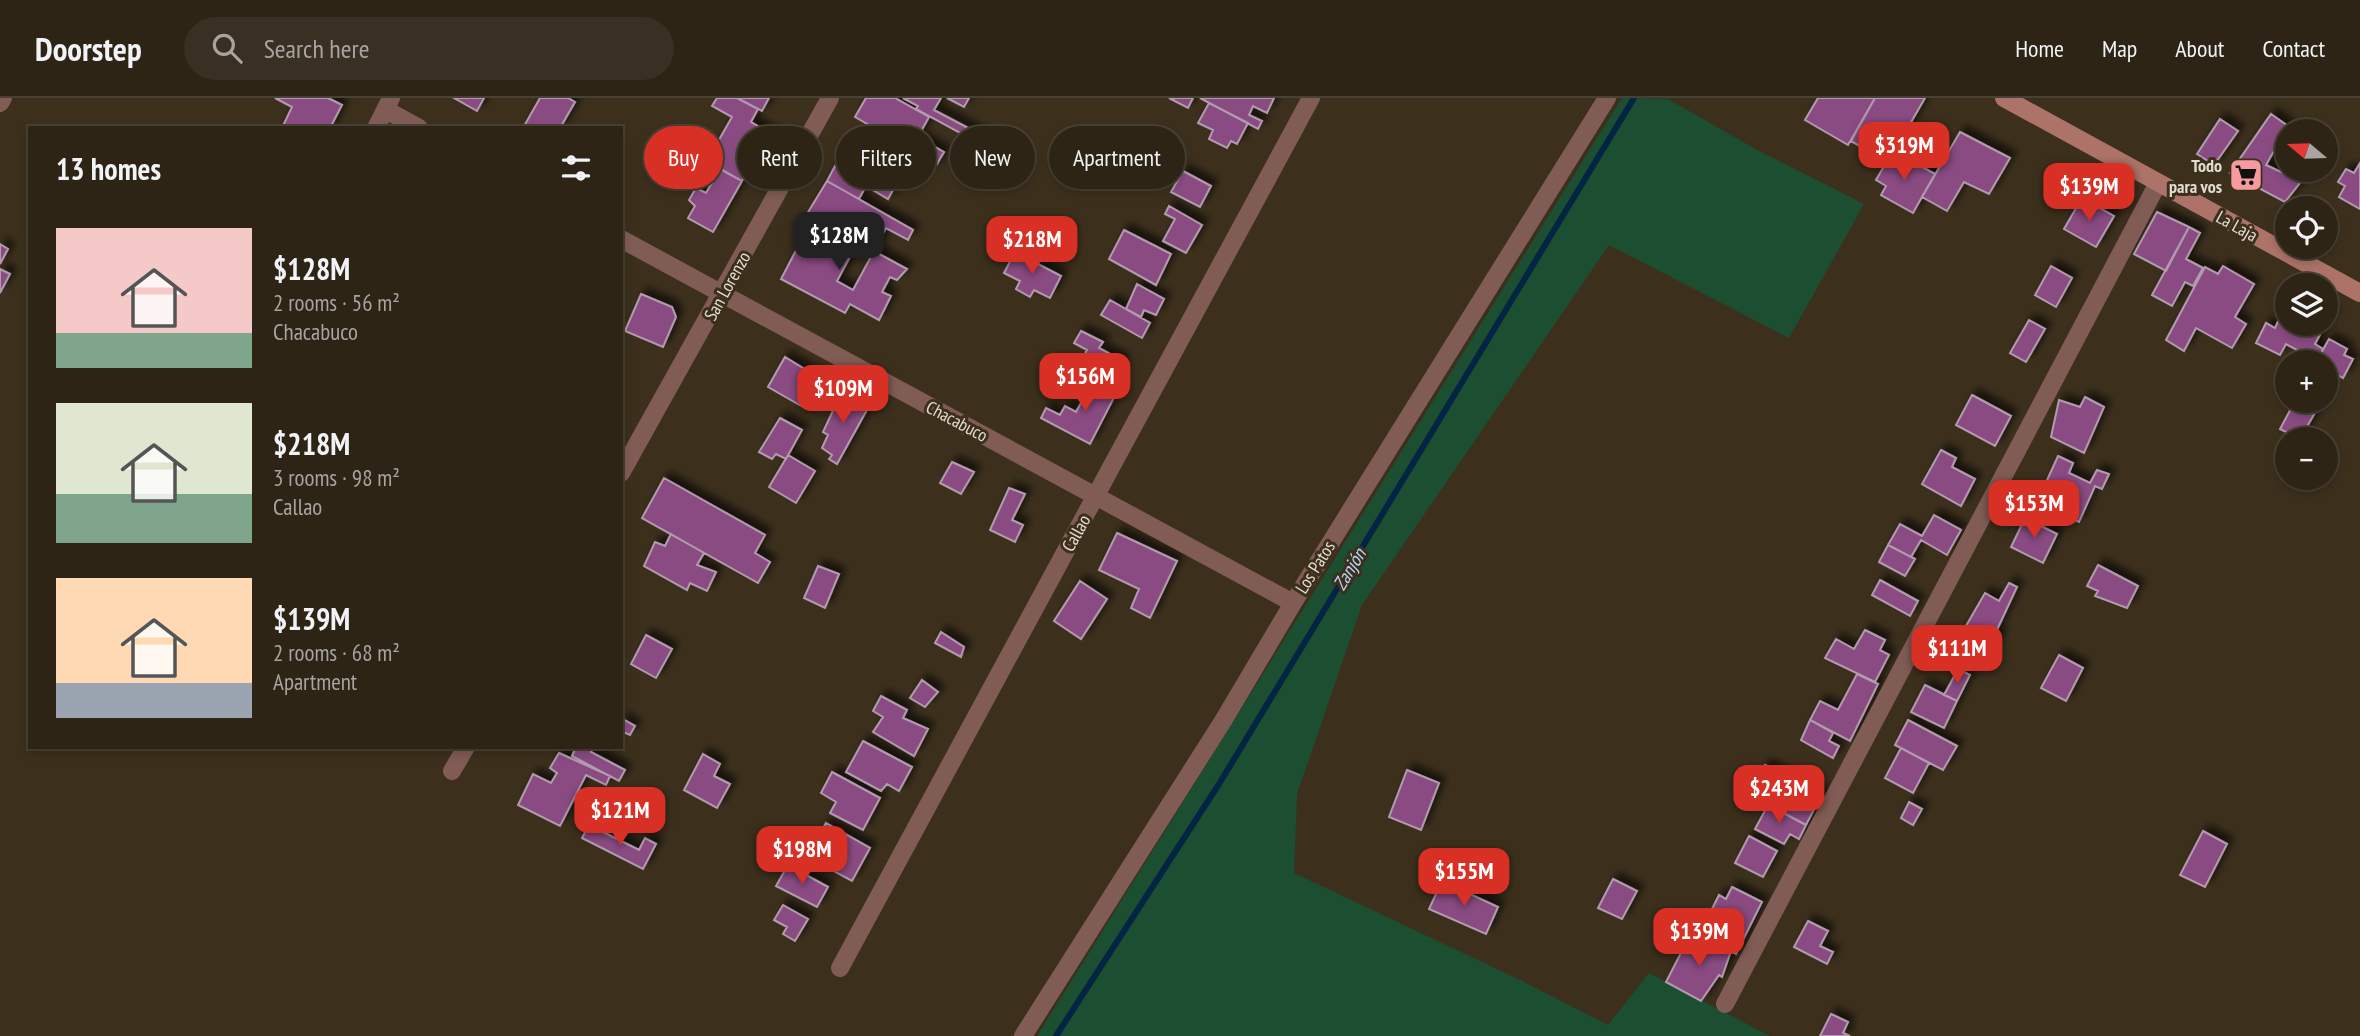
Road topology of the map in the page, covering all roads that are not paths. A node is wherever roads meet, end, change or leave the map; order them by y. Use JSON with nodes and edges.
{"nodes":[{"id":1,"x":3,"y":98,"type":"edge"},
{"id":2,"x":830,"y":98,"type":"edge"},
{"id":3,"x":1311,"y":98,"type":"edge"},
{"id":4,"x":1607,"y":98,"type":"edge"},
{"id":5,"x":2004,"y":98,"type":"edge"},
{"id":6,"x":0,"y":103,"type":"edge"},
{"id":7,"x":388,"y":104,"type":"edge"},
{"id":8,"x":377,"y":126,"type":"edge"},
{"id":9,"x":416,"y":126,"type":"edge"},
{"id":10,"x":2158,"y":183,"type":"junction"},
{"id":11,"x":623,"y":240,"type":"edge"},
{"id":12,"x":2360,"y":293,"type":"edge"},
{"id":13,"x":723,"y":294,"type":"junction"},
{"id":14,"x":623,"y":469,"type":"edge"},
{"id":15,"x":1096,"y":497,"type":"junction"},
{"id":16,"x":1293,"y":603,"type":"junction"},
{"id":17,"x":465,"y":749,"type":"edge"},
{"id":18,"x":452,"y":771,"type":"dead end"},
{"id":19,"x":840,"y":968,"type":"dead end"},
{"id":20,"x":1725,"y":1004,"type":"dead end"},
{"id":21,"x":1023,"y":1036,"type":"edge"}],
"edges":[{"from":1,"to":6,"type":"street"},
{"from":2,"to":13,"type":"street","name":"San Lorenzo"},
{"from":3,"to":15,"type":"street","name":"Callao"},
{"from":4,"to":16,"type":"street","name":"Los Patos"},
{"from":5,"to":10,"type":"main road","name":"La Laja"},
{"from":7,"to":8,"type":"street"},
{"from":7,"to":9,"type":"street"},
{"from":10,"to":12,"type":"main road","name":"La Laja"},
{"from":10,"to":20,"type":"street"},
{"from":11,"to":13,"type":"street","name":"Chacabuco"},
{"from":13,"to":14,"type":"street","name":"San Lorenzo"},
{"from":13,"to":15,"type":"street","name":"Chacabuco"},
{"from":15,"to":16,"type":"street","name":"Chacabuco"},
{"from":15,"to":19,"type":"street","name":"Callao"},
{"from":16,"to":21,"type":"street","name":"Los Patos"},
{"from":17,"to":18,"type":"street"}]}
